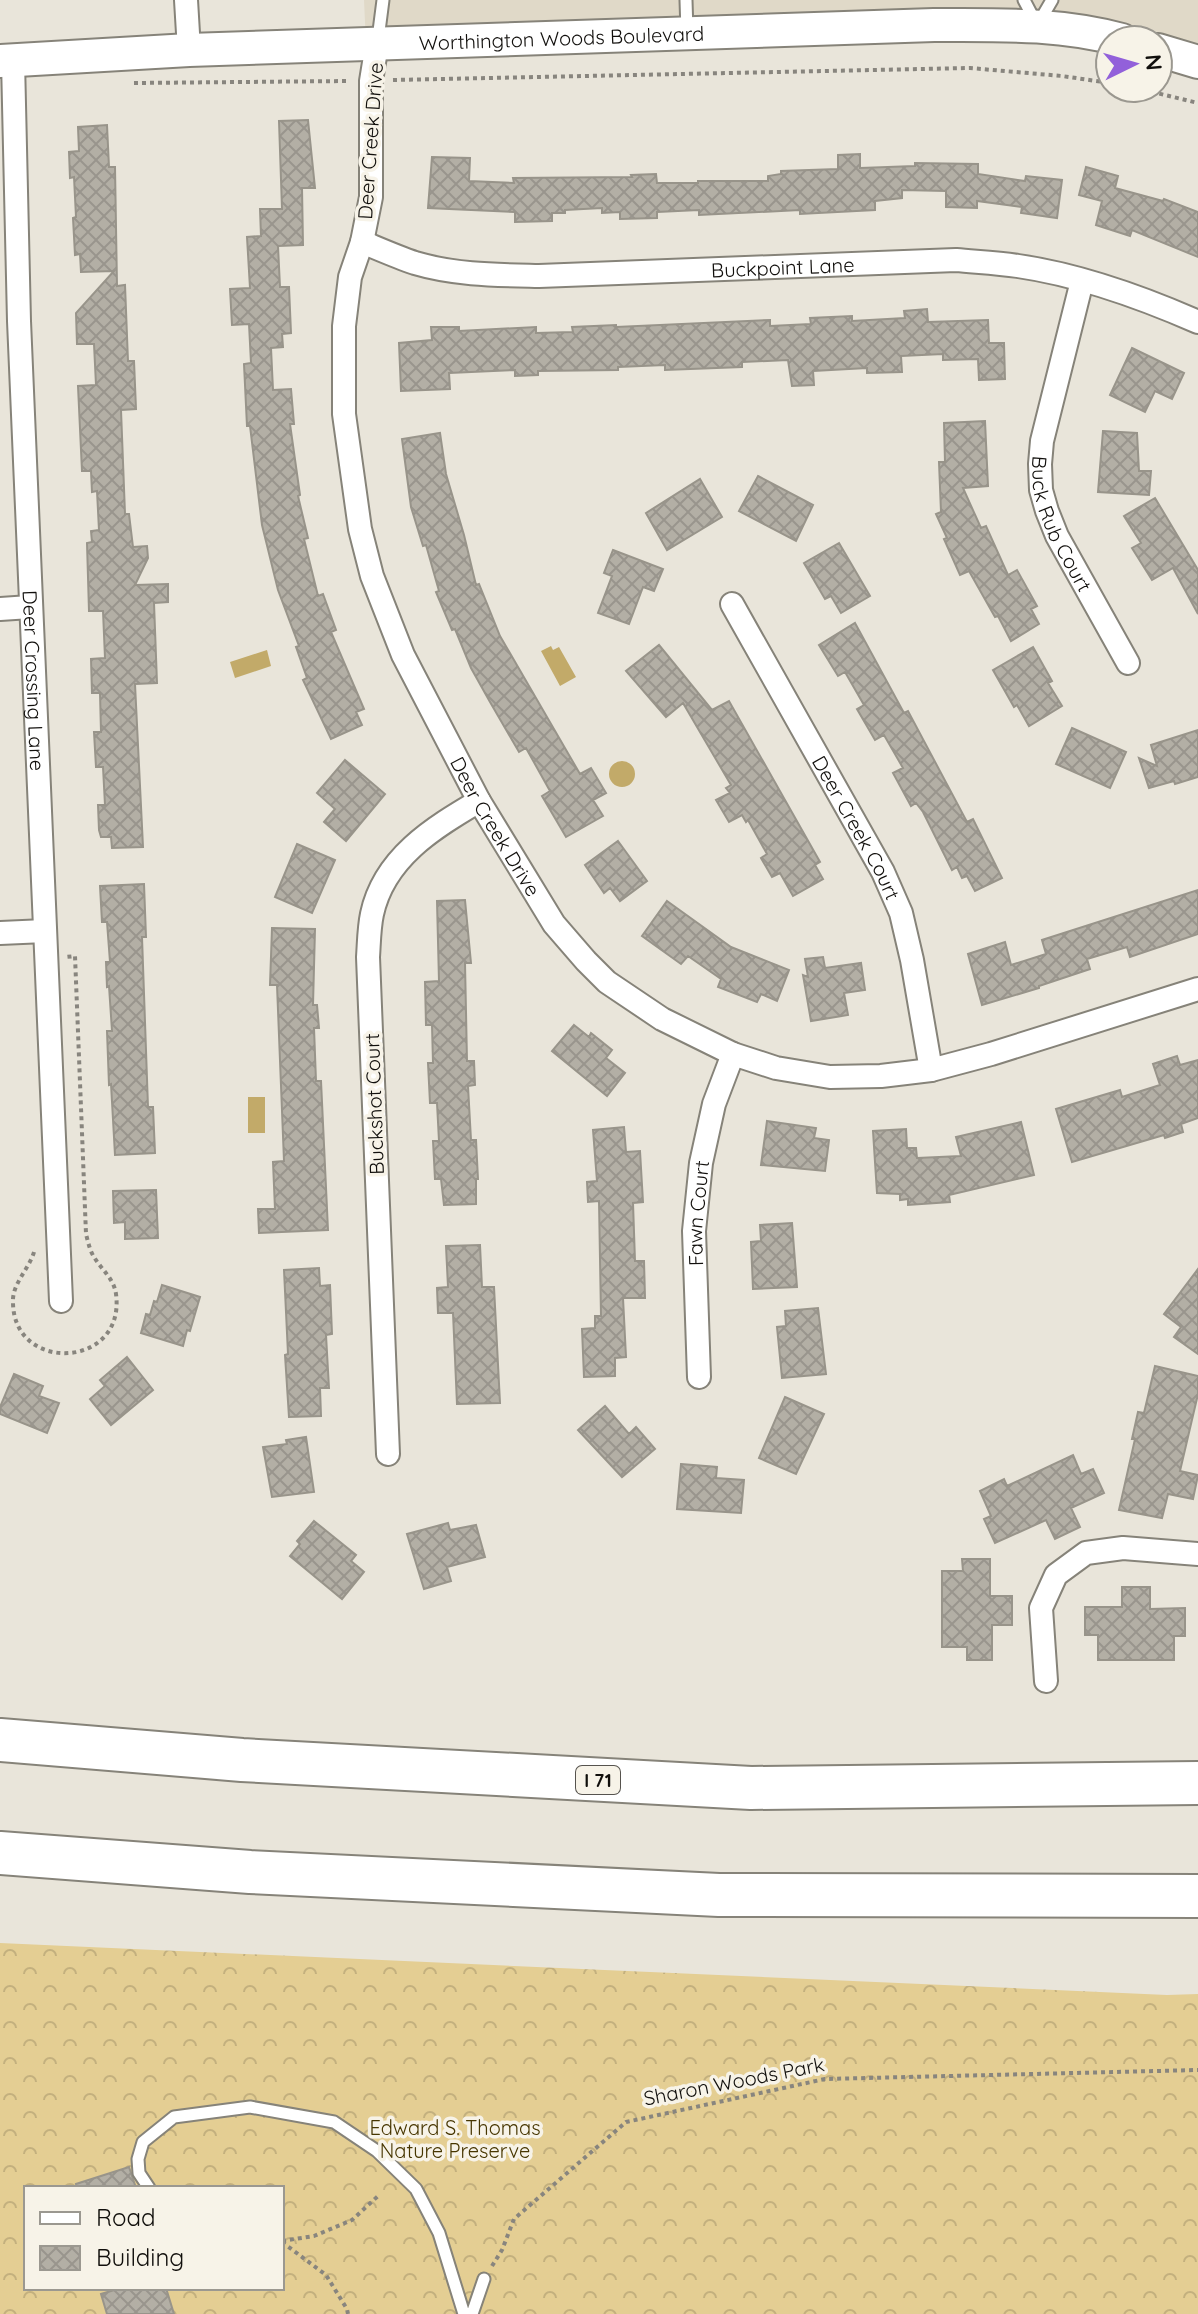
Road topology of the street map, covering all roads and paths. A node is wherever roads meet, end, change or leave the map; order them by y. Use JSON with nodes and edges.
{"nodes":[{"id":1,"x":186,"y":0,"type":"edge"},
{"id":2,"x":383,"y":0,"type":"edge"},
{"id":3,"x":686,"y":0,"type":"edge"},
{"id":4,"x":1038,"y":8,"type":"edge"},
{"id":5,"x":687,"y":33,"type":"junction"},
{"id":6,"x":1094,"y":34,"type":"edge"},
{"id":7,"x":377,"y":44,"type":"junction"},
{"id":8,"x":189,"y":50,"type":"junction"},
{"id":9,"x":1174,"y":55,"type":"edge"},
{"id":10,"x":6,"y":61,"type":"edge"},
{"id":11,"x":1198,"y":62,"type":"edge"},
{"id":12,"x":402,"y":80,"type":"dead end"},
{"id":13,"x":353,"y":81,"type":"dead end"},
{"id":14,"x":1094,"y":81,"type":"edge"},
{"id":15,"x":124,"y":84,"type":"dead end"},
{"id":16,"x":1174,"y":97,"type":"edge"},
{"id":17,"x":1198,"y":103,"type":"edge"},
{"id":18,"x":362,"y":242,"type":"junction"},
{"id":19,"x":9,"y":281,"type":"edge"},
{"id":20,"x":1082,"y":281,"type":"junction"},
{"id":21,"x":1198,"y":322,"type":"edge"},
{"id":22,"x":732,"y":604,"type":"dead end"},
{"id":23,"x":30,"y":607,"type":"junction"},
{"id":24,"x":0,"y":609,"type":"edge"},
{"id":25,"x":1128,"y":663,"type":"dead end"},
{"id":26,"x":479,"y":801,"type":"junction"},
{"id":27,"x":45,"y":931,"type":"junction"},
{"id":28,"x":0,"y":933,"type":"edge"},
{"id":29,"x":1198,"y":989,"type":"edge"},
{"id":30,"x":733,"y":1054,"type":"junction"},
{"id":31,"x":931,"y":1070,"type":"junction"},
{"id":32,"x":61,"y":1301,"type":"dead end"},
{"id":33,"x":699,"y":1377,"type":"dead end"},
{"id":34,"x":388,"y":1454,"type":"dead end"},
{"id":35,"x":1198,"y":1554,"type":"edge"},
{"id":36,"x":1046,"y":1681,"type":"dead end"},
{"id":37,"x":0,"y":1740,"type":"edge"},
{"id":38,"x":1198,"y":1783,"type":"edge"},
{"id":39,"x":0,"y":1853,"type":"edge"},
{"id":40,"x":1198,"y":1896,"type":"edge"},
{"id":41,"x":1198,"y":2070,"type":"edge"},
{"id":42,"x":148,"y":2186,"type":"edge"},
{"id":43,"x":378,"y":2196,"type":"dead end"},
{"id":44,"x":284,"y":2242,"type":"edge"},
{"id":45,"x":284,"y":2244,"type":"edge"},
{"id":46,"x":484,"y":2279,"type":"joint"},
{"id":47,"x":348,"y":2314,"type":"edge"},
{"id":48,"x":464,"y":2314,"type":"edge"},
{"id":49,"x":472,"y":2314,"type":"edge"}],
"edges":[{"from":1,"to":8,"type":"street"},
{"from":2,"to":7,"type":"lane"},
{"from":3,"to":5,"type":"lane"},
{"from":4,"to":5,"type":"main road","name":"Worthington Woods Boulevard"},
{"from":4,"to":6,"type":"main road","name":"Worthington Woods Boulevard"},
{"from":5,"to":7,"type":"main road","name":"Worthington Woods Boulevard"},
{"from":7,"to":8,"type":"main road","name":"Worthington Woods Boulevard"},
{"from":7,"to":18,"type":"street","name":"Deer Creek Drive"},
{"from":8,"to":10,"type":"main road","name":"Worthington Woods Boulevard"},
{"from":9,"to":11,"type":"main road"},
{"from":10,"to":19,"type":"street","name":"Deer Crossing Lane"},
{"from":12,"to":14,"type":"path"},
{"from":13,"to":15,"type":"path"},
{"from":16,"to":17,"type":"path"},
{"from":18,"to":20,"type":"street","name":"Buckpoint Lane"},
{"from":18,"to":26,"type":"street","name":"Deer Creek Drive"},
{"from":19,"to":23,"type":"street","name":"Deer Crossing Lane"},
{"from":20,"to":21,"type":"street","name":"Buckpoint Lane"},
{"from":20,"to":25,"type":"street","name":"Buck Rub Court"},
{"from":22,"to":31,"type":"street","name":"Deer Creek Court"},
{"from":23,"to":24,"type":"street"},
{"from":23,"to":27,"type":"street","name":"Deer Crossing Lane"},
{"from":26,"to":30,"type":"street","name":"Deer Creek Drive"},
{"from":26,"to":34,"type":"street","name":"Buckshot Court"},
{"from":27,"to":28,"type":"street"},
{"from":27,"to":32,"type":"street","name":"Deer Crossing Lane"},
{"from":29,"to":31,"type":"street","name":"Deer Creek Drive"},
{"from":30,"to":31,"type":"street","name":"Deer Creek Drive"},
{"from":30,"to":33,"type":"street","name":"Fawn Court"},
{"from":35,"to":36,"type":"street"},
{"from":37,"to":38,"type":"highway","number":"I 71"},
{"from":39,"to":40,"type":"highway"},
{"from":41,"to":46,"type":"path","name":"Sharon Woods Park"},
{"from":42,"to":48,"type":"lane"},
{"from":43,"to":44,"type":"path"},
{"from":45,"to":47,"type":"path"},
{"from":46,"to":49,"type":"lane"}]}
